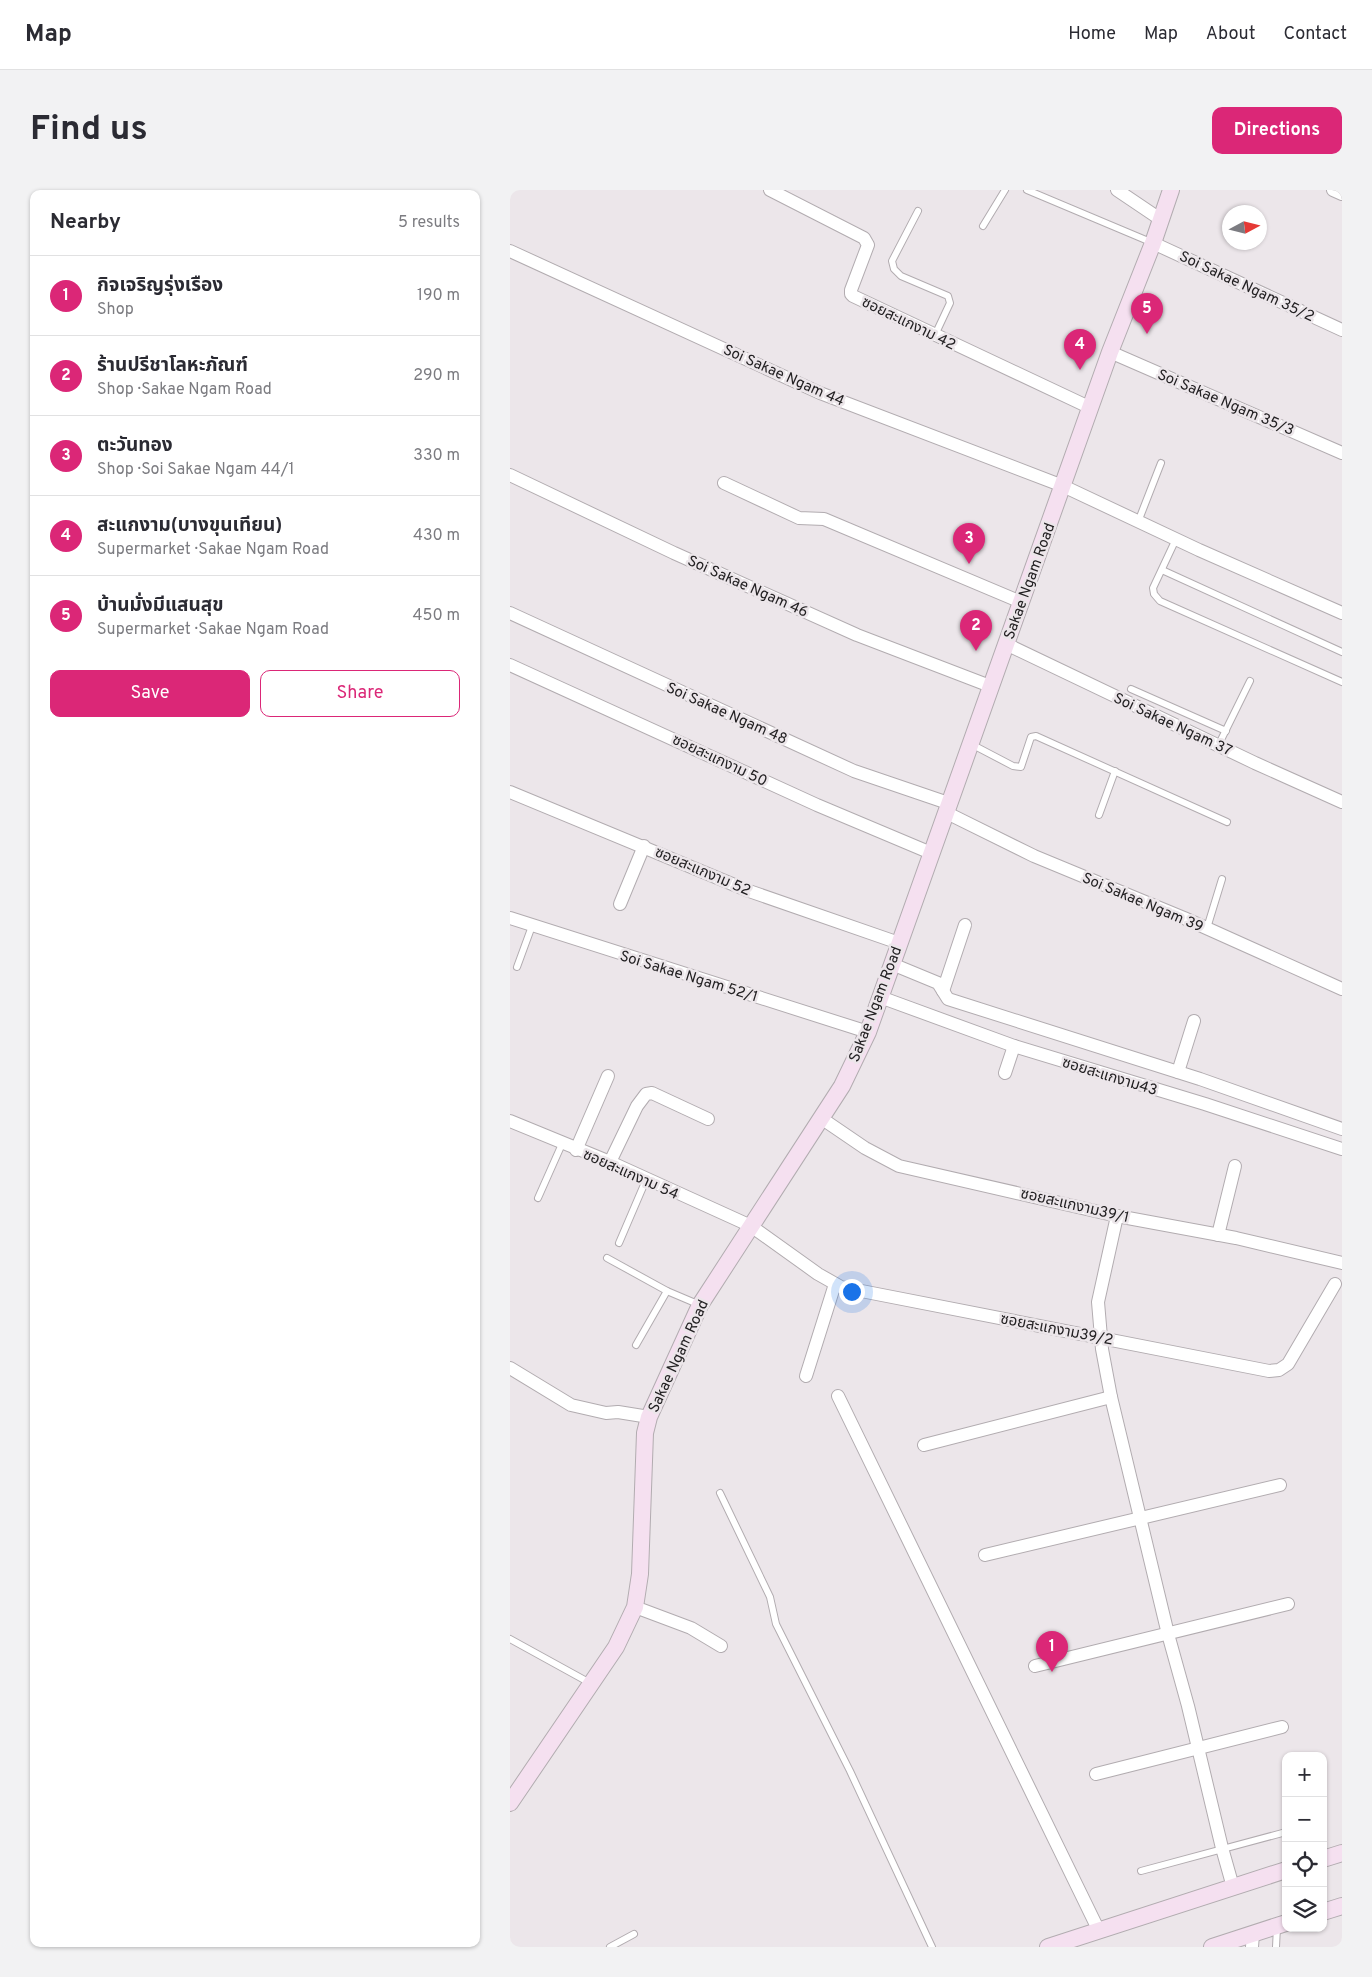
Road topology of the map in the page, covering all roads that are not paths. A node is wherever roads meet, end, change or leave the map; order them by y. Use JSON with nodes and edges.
{"nodes":[{"id":1,"x":770,"y":190,"type":"edge"},
{"id":2,"x":1005,"y":190,"type":"edge"},
{"id":3,"x":1027,"y":190,"type":"edge"},
{"id":4,"x":1117,"y":190,"type":"edge"},
{"id":5,"x":1171,"y":190,"type":"edge"},
{"id":6,"x":1333,"y":190,"type":"edge"},
{"id":7,"x":1342,"y":194,"type":"edge"},
{"id":8,"x":918,"y":211,"type":"dead end"},
{"id":9,"x":1160,"y":219,"type":"junction"},
{"id":10,"x":983,"y":226,"type":"dead end"},
{"id":11,"x":1153,"y":243,"type":"junction"},
{"id":12,"x":510,"y":251,"type":"edge"},
{"id":13,"x":1342,"y":330,"type":"edge"},
{"id":14,"x":935,"y":336,"type":"junction"},
{"id":15,"x":1110,"y":352,"type":"junction"},
{"id":16,"x":1091,"y":408,"type":"junction"},
{"id":17,"x":1342,"y":453,"type":"edge"},
{"id":18,"x":1161,"y":463,"type":"dead end"},
{"id":19,"x":510,"y":475,"type":"edge"},
{"id":20,"x":724,"y":483,"type":"dead end"},
{"id":21,"x":1063,"y":486,"type":"junction"},
{"id":22,"x":1138,"y":522,"type":"junction"},
{"id":23,"x":1176,"y":539,"type":"junction"},
{"id":24,"x":1162,"y":570,"type":"junction"},
{"id":25,"x":1021,"y":602,"type":"junction"},
{"id":26,"x":510,"y":613,"type":"edge"},
{"id":27,"x":1342,"y":613,"type":"edge"},
{"id":28,"x":1006,"y":644,"type":"junction"},
{"id":29,"x":1342,"y":652,"type":"edge"},
{"id":30,"x":510,"y":665,"type":"edge"},
{"id":31,"x":1250,"y":681,"type":"dead end"},
{"id":32,"x":1342,"y":682,"type":"edge"},
{"id":33,"x":990,"y":686,"type":"junction"},
{"id":34,"x":1131,"y":689,"type":"dead end"},
{"id":35,"x":1226,"y":731,"type":"junction"},
{"id":36,"x":970,"y":743,"type":"junction"},
{"id":37,"x":1218,"y":746,"type":"junction"},
{"id":38,"x":1115,"y":772,"type":"junction"},
{"id":39,"x":510,"y":792,"type":"edge"},
{"id":40,"x":1342,"y":802,"type":"edge"},
{"id":41,"x":947,"y":807,"type":"junction"},
{"id":42,"x":1098,"y":815,"type":"dead end"},
{"id":43,"x":1227,"y":822,"type":"dead end"},
{"id":44,"x":644,"y":846,"type":"junction"},
{"id":45,"x":930,"y":853,"type":"junction"},
{"id":46,"x":1222,"y":880,"type":"dead end"},
{"id":47,"x":620,"y":904,"type":"dead end"},
{"id":48,"x":510,"y":918,"type":"edge"},
{"id":49,"x":965,"y":925,"type":"dead end"},
{"id":50,"x":532,"y":926,"type":"junction"},
{"id":51,"x":1207,"y":928,"type":"junction"},
{"id":52,"x":899,"y":943,"type":"junction"},
{"id":53,"x":892,"y":964,"type":"junction"},
{"id":54,"x":517,"y":966,"type":"dead end"},
{"id":55,"x":1342,"y":990,"type":"edge"},
{"id":56,"x":943,"y":991,"type":"junction"},
{"id":57,"x":880,"y":998,"type":"junction"},
{"id":58,"x":1194,"y":1021,"type":"dead end"},
{"id":59,"x":868,"y":1032,"type":"junction"},
{"id":60,"x":1014,"y":1046,"type":"junction"},
{"id":61,"x":1178,"y":1072,"type":"junction"},
{"id":62,"x":1005,"y":1073,"type":"dead end"},
{"id":63,"x":608,"y":1076,"type":"dead end"},
{"id":64,"x":821,"y":1118,"type":"junction"},
{"id":65,"x":708,"y":1119,"type":"dead end"},
{"id":66,"x":510,"y":1121,"type":"edge"},
{"id":67,"x":1342,"y":1129,"type":"edge"},
{"id":68,"x":562,"y":1144,"type":"junction"},
{"id":69,"x":1342,"y":1149,"type":"edge"},
{"id":70,"x":576,"y":1150,"type":"junction"},
{"id":71,"x":610,"y":1162,"type":"junction"},
{"id":72,"x":1235,"y":1166,"type":"dead end"},
{"id":73,"x":646,"y":1180,"type":"junction"},
{"id":74,"x":538,"y":1198,"type":"dead end"},
{"id":75,"x":1117,"y":1216,"type":"junction"},
{"id":76,"x":751,"y":1226,"type":"junction"},
{"id":77,"x":1218,"y":1235,"type":"junction"},
{"id":78,"x":620,"y":1243,"type":"dead end"},
{"id":79,"x":607,"y":1258,"type":"dead end"},
{"id":80,"x":1342,"y":1262,"type":"edge"},
{"id":81,"x":836,"y":1284,"type":"junction"},
{"id":82,"x":1335,"y":1284,"type":"dead end"},
{"id":83,"x":667,"y":1291,"type":"junction"},
{"id":84,"x":700,"y":1305,"type":"junction"},
{"id":85,"x":1101,"y":1338,"type":"junction"},
{"id":86,"x":636,"y":1345,"type":"dead end"},
{"id":87,"x":510,"y":1368,"type":"edge"},
{"id":88,"x":806,"y":1376,"type":"dead end"},
{"id":89,"x":838,"y":1396,"type":"dead end"},
{"id":90,"x":1111,"y":1397,"type":"junction"},
{"id":91,"x":649,"y":1417,"type":"junction"},
{"id":92,"x":924,"y":1445,"type":"dead end"},
{"id":93,"x":1280,"y":1485,"type":"dead end"},
{"id":94,"x":720,"y":1493,"type":"dead end"},
{"id":95,"x":1141,"y":1518,"type":"junction"},
{"id":96,"x":985,"y":1555,"type":"dead end"},
{"id":97,"x":1288,"y":1604,"type":"dead end"},
{"id":98,"x":635,"y":1607,"type":"junction"},
{"id":99,"x":1168,"y":1634,"type":"junction"},
{"id":100,"x":510,"y":1639,"type":"edge"},
{"id":101,"x":721,"y":1646,"type":"dead end"},
{"id":102,"x":1035,"y":1666,"type":"dead end"},
{"id":103,"x":591,"y":1683,"type":"junction"},
{"id":104,"x":1282,"y":1727,"type":"dead end"},
{"id":105,"x":1198,"y":1748,"type":"junction"},
{"id":106,"x":1096,"y":1774,"type":"dead end"},
{"id":107,"x":510,"y":1803,"type":"edge"},
{"id":108,"x":1282,"y":1833,"type":"edge"},
{"id":109,"x":1222,"y":1848,"type":"junction"},
{"id":110,"x":1342,"y":1853,"type":"edge"},
{"id":111,"x":1327,"y":1858,"type":"edge"},
{"id":112,"x":1141,"y":1871,"type":"dead end"},
{"id":113,"x":1282,"y":1871,"type":"edge"},
{"id":114,"x":1233,"y":1887,"type":"junction"},
{"id":115,"x":1342,"y":1906,"type":"edge"},
{"id":116,"x":1327,"y":1911,"type":"edge"},
{"id":117,"x":1281,"y":1925,"type":"edge"},
{"id":118,"x":1099,"y":1930,"type":"junction"},
{"id":119,"x":634,"y":1934,"type":"dead end"},
{"id":120,"x":1253,"y":1940,"type":"edge"},
{"id":121,"x":1231,"y":1944,"type":"edge"},
{"id":122,"x":610,"y":1947,"type":"edge"},
{"id":123,"x":932,"y":1947,"type":"edge"},
{"id":124,"x":1048,"y":1947,"type":"edge"},
{"id":125,"x":1212,"y":1947,"type":"edge"},
{"id":126,"x":1276,"y":1947,"type":"edge"}],
"edges":[{"from":1,"to":14,"type":"street","name":"ซอยสะแกงาม 42"},
{"from":2,"to":10,"type":"lane"},
{"from":3,"to":11,"type":"lane"},
{"from":4,"to":9,"type":"street"},
{"from":5,"to":9,"type":"street","name":"Sakae Ngam Road"},
{"from":6,"to":7,"type":"street"},
{"from":8,"to":14,"type":"lane"},
{"from":9,"to":11,"type":"street","name":"Sakae Ngam Road"},
{"from":11,"to":13,"type":"street","name":"Soi Sakae Ngam 35/2"},
{"from":11,"to":15,"type":"street","name":"Sakae Ngam Road"},
{"from":12,"to":21,"type":"street","name":"Soi Sakae Ngam 44"},
{"from":14,"to":16,"type":"street","name":"ซอยสะแกงาม 42"},
{"from":15,"to":16,"type":"street","name":"Sakae Ngam Road"},
{"from":15,"to":17,"type":"street","name":"Soi Sakae Ngam 35/3"},
{"from":16,"to":21,"type":"street","name":"Sakae Ngam Road"},
{"from":18,"to":22,"type":"lane"},
{"from":19,"to":33,"type":"street","name":"Soi Sakae Ngam 46"},
{"from":20,"to":25,"type":"street"},
{"from":21,"to":22,"type":"street","name":"Soi Sakae Ngam 44"},
{"from":21,"to":25,"type":"street","name":"Sakae Ngam Road"},
{"from":22,"to":23,"type":"street","name":"Soi Sakae Ngam 44"},
{"from":23,"to":24,"type":"lane"},
{"from":23,"to":27,"type":"street","name":"Soi Sakae Ngam 44"},
{"from":24,"to":29,"type":"lane"},
{"from":24,"to":32,"type":"lane"},
{"from":25,"to":28,"type":"street","name":"Sakae Ngam Road"},
{"from":26,"to":41,"type":"street","name":"Soi Sakae Ngam 48"},
{"from":28,"to":33,"type":"street","name":"Sakae Ngam Road"},
{"from":28,"to":37,"type":"street","name":"Soi Sakae Ngam 37"},
{"from":30,"to":45,"type":"street","name":"ซอยสะแกงาม 50"},
{"from":31,"to":35,"type":"lane"},
{"from":33,"to":36,"type":"street","name":"Sakae Ngam Road"},
{"from":34,"to":35,"type":"lane"},
{"from":35,"to":37,"type":"lane"},
{"from":36,"to":38,"type":"lane"},
{"from":36,"to":41,"type":"street","name":"Sakae Ngam Road"},
{"from":37,"to":40,"type":"street","name":"Soi Sakae Ngam 37"},
{"from":38,"to":42,"type":"lane"},
{"from":38,"to":43,"type":"lane"},
{"from":39,"to":44,"type":"street","name":"ซอยสะแกงาม 52"},
{"from":41,"to":45,"type":"street","name":"Sakae Ngam Road"},
{"from":41,"to":51,"type":"street","name":"Soi Sakae Ngam 39"},
{"from":44,"to":47,"type":"street"},
{"from":44,"to":52,"type":"street","name":"ซอยสะแกงาม 52"},
{"from":45,"to":52,"type":"street","name":"Sakae Ngam Road"},
{"from":46,"to":51,"type":"lane"},
{"from":48,"to":50,"type":"street","name":"Soi Sakae Ngam 52/1"},
{"from":49,"to":56,"type":"street"},
{"from":50,"to":54,"type":"lane"},
{"from":50,"to":59,"type":"street","name":"Soi Sakae Ngam 52/1"},
{"from":51,"to":55,"type":"street","name":"Soi Sakae Ngam 39"},
{"from":52,"to":53,"type":"street","name":"Sakae Ngam Road"},
{"from":53,"to":56,"type":"street"},
{"from":53,"to":57,"type":"street","name":"Sakae Ngam Road"},
{"from":56,"to":61,"type":"street"},
{"from":57,"to":59,"type":"street","name":"Sakae Ngam Road"},
{"from":57,"to":60,"type":"street","name":"ซอยสะแกงาม43"},
{"from":58,"to":61,"type":"street"},
{"from":59,"to":64,"type":"street","name":"Sakae Ngam Road"},
{"from":60,"to":62,"type":"street"},
{"from":60,"to":69,"type":"street","name":"ซอยสะแกงาม43"},
{"from":61,"to":67,"type":"street"},
{"from":63,"to":70,"type":"street"},
{"from":64,"to":75,"type":"street","name":"ซอยสะแกงาม39/1"},
{"from":64,"to":76,"type":"street","name":"Sakae Ngam Road"},
{"from":65,"to":71,"type":"street"},
{"from":66,"to":68,"type":"street","name":"ซอยสะแกงาม 54"},
{"from":68,"to":70,"type":"street","name":"ซอยสะแกงาม 54"},
{"from":68,"to":74,"type":"lane"},
{"from":70,"to":71,"type":"street","name":"ซอยสะแกงาม 54"},
{"from":71,"to":73,"type":"street","name":"ซอยสะแกงาม 54"},
{"from":72,"to":77,"type":"street"},
{"from":73,"to":76,"type":"street","name":"ซอยสะแกงาม 54"},
{"from":73,"to":78,"type":"lane"},
{"from":75,"to":77,"type":"street","name":"ซอยสะแกงาม39/1"},
{"from":75,"to":85,"type":"street"},
{"from":76,"to":81,"type":"street","name":"ซอยสะแกงาม39/2"},
{"from":76,"to":84,"type":"street","name":"Sakae Ngam Road"},
{"from":77,"to":80,"type":"street","name":"ซอยสะแกงาม39/1"},
{"from":79,"to":83,"type":"lane"},
{"from":81,"to":85,"type":"street","name":"ซอยสะแกงาม39/2"},
{"from":81,"to":88,"type":"street"},
{"from":82,"to":85,"type":"street","name":"ซอยสะแกงาม39/2"},
{"from":83,"to":84,"type":"lane"},
{"from":83,"to":86,"type":"lane"},
{"from":84,"to":91,"type":"street","name":"Sakae Ngam Road"},
{"from":85,"to":90,"type":"street"},
{"from":87,"to":91,"type":"street"},
{"from":89,"to":118,"type":"street"},
{"from":90,"to":92,"type":"street"},
{"from":90,"to":95,"type":"street"},
{"from":91,"to":98,"type":"street","name":"Sakae Ngam Road"},
{"from":93,"to":95,"type":"street"},
{"from":94,"to":123,"type":"lane"},
{"from":95,"to":96,"type":"street"},
{"from":95,"to":99,"type":"street"},
{"from":97,"to":99,"type":"street"},
{"from":98,"to":101,"type":"street"},
{"from":98,"to":103,"type":"street","name":"Sakae Ngam Road"},
{"from":99,"to":102,"type":"street"},
{"from":99,"to":105,"type":"street"},
{"from":100,"to":103,"type":"lane"},
{"from":103,"to":107,"type":"street","name":"Sakae Ngam Road"},
{"from":104,"to":105,"type":"street"},
{"from":105,"to":106,"type":"street"},
{"from":105,"to":109,"type":"street"},
{"from":108,"to":109,"type":"lane"},
{"from":109,"to":112,"type":"lane"},
{"from":109,"to":114,"type":"street"},
{"from":110,"to":111,"type":"street"},
{"from":113,"to":114,"type":"street"},
{"from":114,"to":118,"type":"street"},
{"from":115,"to":116,"type":"street"},
{"from":117,"to":120,"type":"street"},
{"from":117,"to":126,"type":"lane"},
{"from":118,"to":124,"type":"street"},
{"from":119,"to":122,"type":"lane"},
{"from":120,"to":121,"type":"street"},
{"from":121,"to":125,"type":"street"}]}
